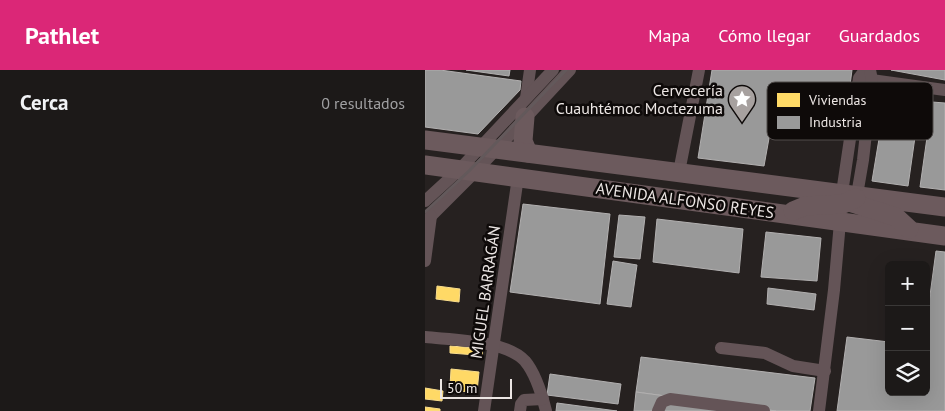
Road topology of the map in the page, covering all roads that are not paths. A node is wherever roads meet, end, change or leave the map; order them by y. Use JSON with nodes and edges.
{"nodes":[{"id":1,"x":530,"y":70,"type":"edge"},
{"id":2,"x":553,"y":70,"type":"edge"},
{"id":3,"x":570,"y":70,"type":"edge"},
{"id":4,"x":699,"y":70,"type":"edge"},
{"id":5,"x":866,"y":74,"type":"edge"},
{"id":6,"x":906,"y":82,"type":"edge"},
{"id":7,"x":526,"y":98,"type":"junction"},
{"id":8,"x":525,"y":117,"type":"junction"},
{"id":9,"x":425,"y":140,"type":"edge"},
{"id":10,"x":852,"y":140,"type":"edge"},
{"id":11,"x":863,"y":140,"type":"edge"},
{"id":12,"x":488,"y":148,"type":"junction"},
{"id":13,"x":529,"y":153,"type":"junction"},
{"id":14,"x":425,"y":165,"type":"edge"},
{"id":15,"x":468,"y":170,"type":"junction"},
{"id":16,"x":679,"y":172,"type":"junction"},
{"id":17,"x":518,"y":177,"type":"junction"},
{"id":18,"x":625,"y":192,"type":"junction"},
{"id":19,"x":850,"y":197,"type":"junction"},
{"id":20,"x":425,"y":201,"type":"edge"},
{"id":21,"x":945,"y":207,"type":"edge"},
{"id":22,"x":785,"y":214,"type":"junction"},
{"id":23,"x":428,"y":219,"type":"edge"},
{"id":24,"x":841,"y":222,"type":"junction"},
{"id":25,"x":911,"y":231,"type":"junction"},
{"id":26,"x":945,"y":236,"type":"edge"},
{"id":27,"x":425,"y":261,"type":"edge"},
{"id":28,"x":425,"y":336,"type":"edge"},
{"id":29,"x":493,"y":345,"type":"junction"},
{"id":30,"x":721,"y":348,"type":"dead end"},
{"id":31,"x":825,"y":371,"type":"junction"},
{"id":32,"x":545,"y":405,"type":"edge"},
{"id":33,"x":484,"y":411,"type":"edge"},
{"id":34,"x":520,"y":411,"type":"edge"},
{"id":35,"x":658,"y":411,"type":"edge"},
{"id":36,"x":764,"y":411,"type":"edge"},
{"id":37,"x":819,"y":411,"type":"edge"}],
"edges":[{"from":1,"to":7,"type":"street"},
{"from":2,"to":7,"type":"street"},
{"from":3,"to":8,"type":"street"},
{"from":4,"to":16,"type":"street"},
{"from":5,"to":6,"type":"street"},
{"from":7,"to":12,"type":"street"},
{"from":8,"to":12,"type":"street"},
{"from":8,"to":13,"type":"highway"},
{"from":9,"to":12,"type":"highway","name":"AVENIDA ALFONSO REYES"},
{"from":10,"to":19,"type":"street"},
{"from":11,"to":19,"type":"street"},
{"from":12,"to":13,"type":"highway","name":"AVENIDA ALFONSO REYES"},
{"from":12,"to":15,"type":"street"},
{"from":13,"to":16,"type":"highway","name":"AVENIDA ALFONSO REYES"},
{"from":14,"to":15,"type":"highway","name":"AVENIDA ALFONSO REYES"},
{"from":15,"to":17,"type":"highway","name":"AVENIDA ALFONSO REYES"},
{"from":15,"to":20,"type":"street"},
{"from":15,"to":23,"type":"street"},
{"from":16,"to":18,"type":"highway"},
{"from":16,"to":19,"type":"highway","name":"AVENIDA ALFONSO REYES"},
{"from":17,"to":18,"type":"highway","name":"AVENIDA ALFONSO REYES"},
{"from":17,"to":29,"type":"street","name":"MIGUEL BARRAGÁN"},
{"from":18,"to":22,"type":"highway","name":"AVENIDA ALFONSO REYES"},
{"from":19,"to":21,"type":"highway","name":"AVENIDA ALFONSO REYES"},
{"from":19,"to":22,"type":"highway"},
{"from":19,"to":25,"type":"highway"},
{"from":22,"to":24,"type":"highway","name":"AVENIDA ALFONSO REYES"},
{"from":23,"to":27,"type":"street"},
{"from":24,"to":25,"type":"highway","name":"AVENIDA ALFONSO REYES"},
{"from":24,"to":31,"type":"street"},
{"from":25,"to":26,"type":"highway","name":"AVENIDA ALFONSO REYES"},
{"from":28,"to":29,"type":"street"},
{"from":29,"to":32,"type":"street"},
{"from":29,"to":33,"type":"street","name":"MIGUEL BARRAGÁN"},
{"from":30,"to":31,"type":"street"},
{"from":31,"to":37,"type":"street"},
{"from":32,"to":34,"type":"street"},
{"from":35,"to":36,"type":"street"}]}
